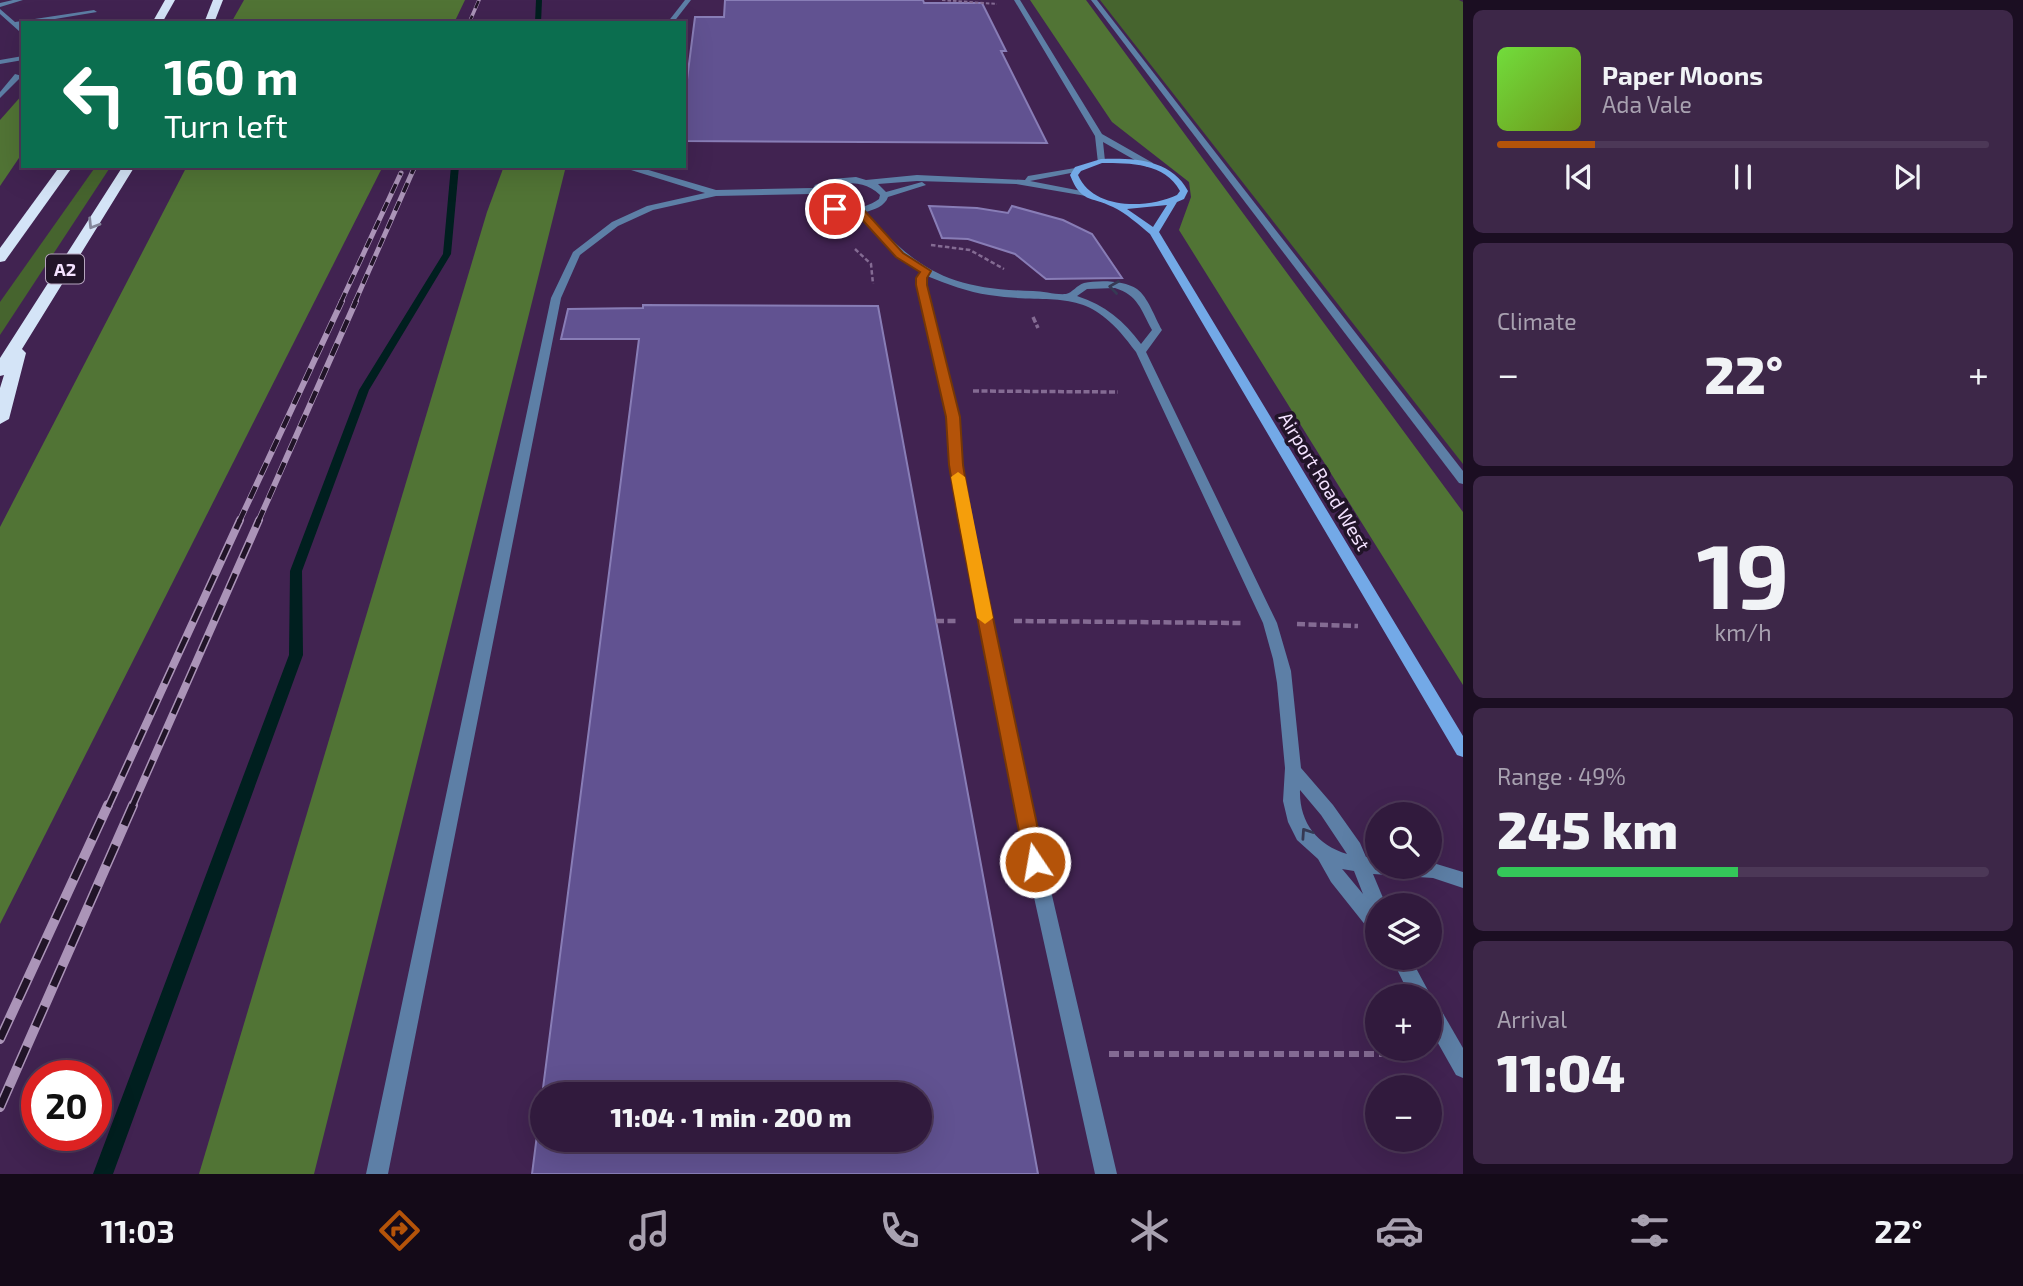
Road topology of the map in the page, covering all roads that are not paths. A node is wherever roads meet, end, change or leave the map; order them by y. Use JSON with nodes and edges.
{"nodes":[{"id":1,"x":20,"y":0,"type":"edge"},
{"id":2,"x":91,"y":0,"type":"edge"},
{"id":3,"x":170,"y":0,"type":"edge"},
{"id":4,"x":218,"y":0,"type":"edge"},
{"id":5,"x":688,"y":0,"type":"edge"},
{"id":6,"x":1017,"y":0,"type":"edge"},
{"id":7,"x":1094,"y":0,"type":"edge"},
{"id":8,"x":0,"y":5,"type":"edge"},
{"id":9,"x":0,"y":12,"type":"edge"},
{"id":10,"x":94,"y":12,"type":"junction"},
{"id":11,"x":34,"y":21,"type":"edge"},
{"id":12,"x":90,"y":21,"type":"edge"},
{"id":13,"x":158,"y":21,"type":"edge"},
{"id":14,"x":210,"y":21,"type":"edge"},
{"id":15,"x":672,"y":21,"type":"edge"},
{"id":16,"x":21,"y":23,"type":"edge"},
{"id":17,"x":14,"y":24,"type":"junction"},
{"id":18,"x":21,"y":30,"type":"edge"},
{"id":19,"x":21,"y":58,"type":"edge"},
{"id":20,"x":1,"y":60,"type":"edge"},
{"id":21,"x":20,"y":75,"type":"edge"},
{"id":22,"x":8,"y":77,"type":"dead end"},
{"id":23,"x":0,"y":96,"type":"edge"},
{"id":24,"x":1099,"y":135,"type":"junction"},
{"id":25,"x":1101,"y":161,"type":"junction"},
{"id":26,"x":1150,"y":165,"type":"junction"},
{"id":27,"x":67,"y":168,"type":"edge"},
{"id":28,"x":128,"y":168,"type":"edge"},
{"id":29,"x":632,"y":168,"type":"edge"},
{"id":30,"x":1079,"y":169,"type":"junction"},
{"id":31,"x":948,"y":181,"type":"junction"},
{"id":32,"x":1016,"y":181,"type":"junction"},
{"id":33,"x":866,"y":183,"type":"junction"},
{"id":34,"x":814,"y":191,"type":"junction"},
{"id":35,"x":716,"y":193,"type":"junction"},
{"id":36,"x":884,"y":195,"type":"junction"},
{"id":37,"x":1089,"y":195,"type":"junction"},
{"id":38,"x":1173,"y":203,"type":"junction"},
{"id":39,"x":1115,"y":204,"type":"junction"},
{"id":40,"x":859,"y":211,"type":"junction"},
{"id":41,"x":1154,"y":232,"type":"junction"},
{"id":42,"x":0,"y":258,"type":"edge"},
{"id":43,"x":926,"y":271,"type":"junction"},
{"id":44,"x":1070,"y":296,"type":"junction"},
{"id":45,"x":21,"y":341,"type":"junction"},
{"id":46,"x":1141,"y":352,"type":"junction"},
{"id":47,"x":0,"y":371,"type":"edge"},
{"id":48,"x":0,"y":419,"type":"edge"},
{"id":49,"x":1463,"y":480,"type":"edge"},
{"id":50,"x":1463,"y":750,"type":"edge"},
{"id":51,"x":1293,"y":770,"type":"junction"},
{"id":52,"x":1325,"y":855,"type":"junction"},
{"id":53,"x":1365,"y":859,"type":"edge"},
{"id":54,"x":1365,"y":865,"type":"edge"},
{"id":55,"x":1442,"y":873,"type":"edge"},
{"id":56,"x":1463,"y":880,"type":"edge"},
{"id":57,"x":1365,"y":910,"type":"edge"},
{"id":58,"x":1442,"y":1031,"type":"edge"},
{"id":59,"x":1459,"y":1061,"type":"edge"},
{"id":60,"x":377,"y":1174,"type":"edge"},
{"id":61,"x":1106,"y":1174,"type":"edge"}],
"edges":[{"from":1,"to":8,"type":"street"},
{"from":2,"to":10,"type":"street"},
{"from":3,"to":13,"type":"highway"},
{"from":4,"to":14,"type":"highway"},
{"from":5,"to":15,"type":"street"},
{"from":6,"to":24,"type":"street"},
{"from":7,"to":49,"type":"street"},
{"from":9,"to":17,"type":"street"},
{"from":10,"to":11,"type":"street"},
{"from":10,"to":12,"type":"street"},
{"from":16,"to":17,"type":"street"},
{"from":17,"to":18,"type":"street"},
{"from":19,"to":20,"type":"street"},
{"from":21,"to":22,"type":"street"},
{"from":21,"to":23,"type":"street"},
{"from":24,"to":25,"type":"street"},
{"from":24,"to":26,"type":"street"},
{"from":25,"to":26,"type":"street"},
{"from":25,"to":30,"type":"street"},
{"from":26,"to":38,"type":"street"},
{"from":27,"to":42,"type":"highway"},
{"from":28,"to":45,"type":"highway","number":"A2","one_way":true},
{"from":29,"to":35,"type":"street"},
{"from":30,"to":32,"type":"street"},
{"from":30,"to":37,"type":"street"},
{"from":31,"to":32,"type":"street"},
{"from":31,"to":33,"type":"street"},
{"from":31,"to":36,"type":"street"},
{"from":32,"to":37,"type":"street"},
{"from":33,"to":34,"type":"street"},
{"from":33,"to":36,"type":"street"},
{"from":34,"to":35,"type":"street"},
{"from":34,"to":40,"type":"street"},
{"from":35,"to":60,"type":"street"},
{"from":36,"to":40,"type":"street"},
{"from":37,"to":39,"type":"street"},
{"from":38,"to":39,"type":"street"},
{"from":38,"to":41,"type":"street"},
{"from":39,"to":41,"type":"street","name":"Airport Road West"},
{"from":40,"to":43,"type":"street"},
{"from":41,"to":50,"type":"street","name":"Airport Road West"},
{"from":43,"to":44,"type":"street"},
{"from":43,"to":61,"type":"street"},
{"from":44,"to":46,"type":"street"},
{"from":46,"to":44,"type":"street","one_way":true},
{"from":45,"to":47,"type":"highway","number":"A2"},
{"from":45,"to":48,"type":"highway"},
{"from":46,"to":51,"type":"street"},
{"from":52,"to":51,"type":"street","one_way":true},
{"from":51,"to":53,"type":"street"},
{"from":52,"to":54,"type":"street"},
{"from":52,"to":57,"type":"street"},
{"from":55,"to":56,"type":"street"},
{"from":58,"to":59,"type":"street"}]}
